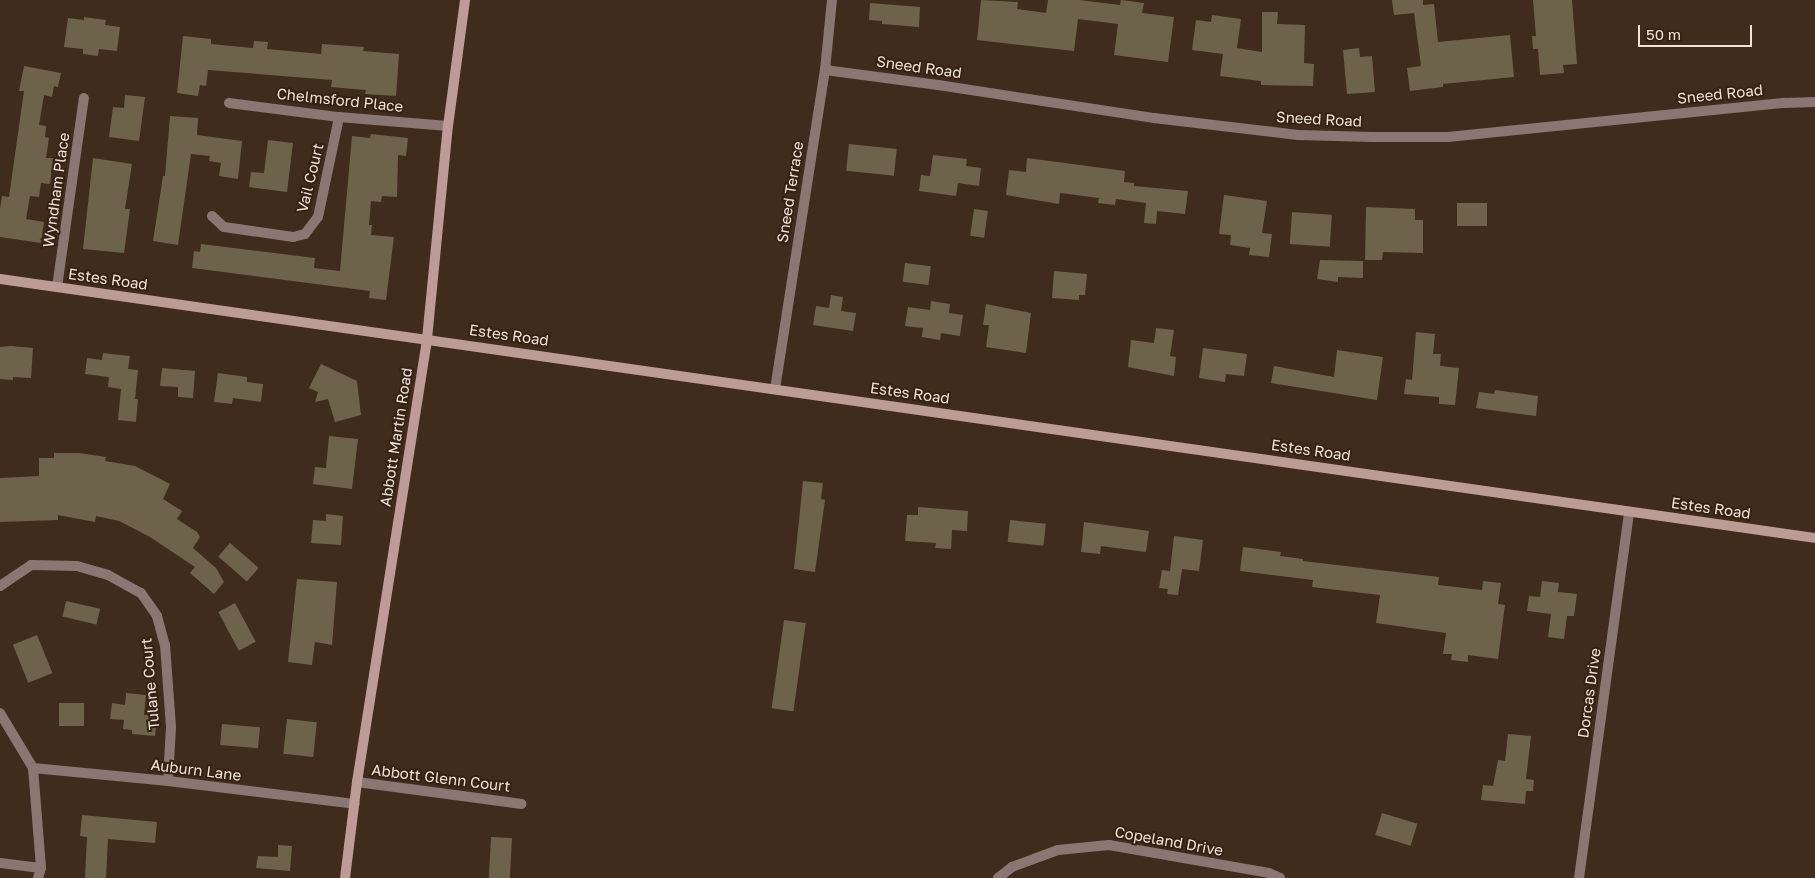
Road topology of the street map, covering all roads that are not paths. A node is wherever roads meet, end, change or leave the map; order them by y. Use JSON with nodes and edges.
{"nodes":[{"id":1,"x":465,"y":0,"type":"edge"},
{"id":2,"x":832,"y":0,"type":"edge"},
{"id":3,"x":825,"y":70,"type":"junction"},
{"id":4,"x":84,"y":98,"type":"dead end"},
{"id":5,"x":1815,"y":102,"type":"edge"},
{"id":6,"x":229,"y":103,"type":"dead end"},
{"id":7,"x":339,"y":117,"type":"junction"},
{"id":8,"x":448,"y":126,"type":"junction"},
{"id":9,"x":212,"y":216,"type":"dead end"},
{"id":10,"x":0,"y":278,"type":"edge"},
{"id":11,"x":57,"y":287,"type":"junction"},
{"id":12,"x":427,"y":339,"type":"junction"},
{"id":13,"x":775,"y":389,"type":"junction"},
{"id":14,"x":1630,"y":512,"type":"junction"},
{"id":15,"x":1815,"y":538,"type":"edge"},
{"id":16,"x":0,"y":586,"type":"edge"},
{"id":17,"x":0,"y":713,"type":"edge"},
{"id":18,"x":33,"y":768,"type":"junction"},
{"id":19,"x":168,"y":781,"type":"junction"},
{"id":20,"x":357,"y":782,"type":"junction"},
{"id":21,"x":355,"y":804,"type":"junction"},
{"id":22,"x":522,"y":804,"type":"dead end"},
{"id":23,"x":0,"y":863,"type":"edge"},
{"id":24,"x":40,"y":873,"type":"edge"},
{"id":25,"x":345,"y":878,"type":"edge"},
{"id":26,"x":998,"y":878,"type":"edge"},
{"id":27,"x":1280,"y":878,"type":"edge"},
{"id":28,"x":1578,"y":878,"type":"edge"}],
"edges":[{"from":1,"to":8,"type":"main road","name":"Abbott Martin Road"},
{"from":2,"to":3,"type":"street","name":"Sneed Terrace"},
{"from":3,"to":5,"type":"street","name":"Sneed Road"},
{"from":3,"to":13,"type":"street","name":"Sneed Terrace"},
{"from":4,"to":11,"type":"street","name":"Wyndham Place"},
{"from":6,"to":7,"type":"street","name":"Chelmsford Place"},
{"from":7,"to":8,"type":"street","name":"Chelmsford Place"},
{"from":7,"to":9,"type":"street","name":"Vail Court"},
{"from":8,"to":12,"type":"main road","name":"Abbott Martin Road"},
{"from":10,"to":11,"type":"main road","name":"Estes Road"},
{"from":11,"to":12,"type":"main road","name":"Estes Road"},
{"from":12,"to":13,"type":"main road","name":"Estes Road"},
{"from":12,"to":20,"type":"main road","name":"Abbott Martin Road"},
{"from":13,"to":14,"type":"main road","name":"Estes Road"},
{"from":14,"to":15,"type":"main road","name":"Estes Road"},
{"from":14,"to":28,"type":"street","name":"Dorcas Drive"},
{"from":16,"to":19,"type":"street","name":"Tulane Court"},
{"from":17,"to":18,"type":"street"},
{"from":18,"to":19,"type":"street","name":"Auburn Lane"},
{"from":18,"to":24,"type":"street"},
{"from":19,"to":21,"type":"street","name":"Auburn Lane"},
{"from":20,"to":21,"type":"main road","name":"Abbott Martin Road"},
{"from":20,"to":22,"type":"street","name":"Abbott Glenn Court"},
{"from":21,"to":25,"type":"main road","name":"Abbott Martin Road"},
{"from":23,"to":24,"type":"street"},
{"from":26,"to":27,"type":"street","name":"Copeland Drive"}]}
